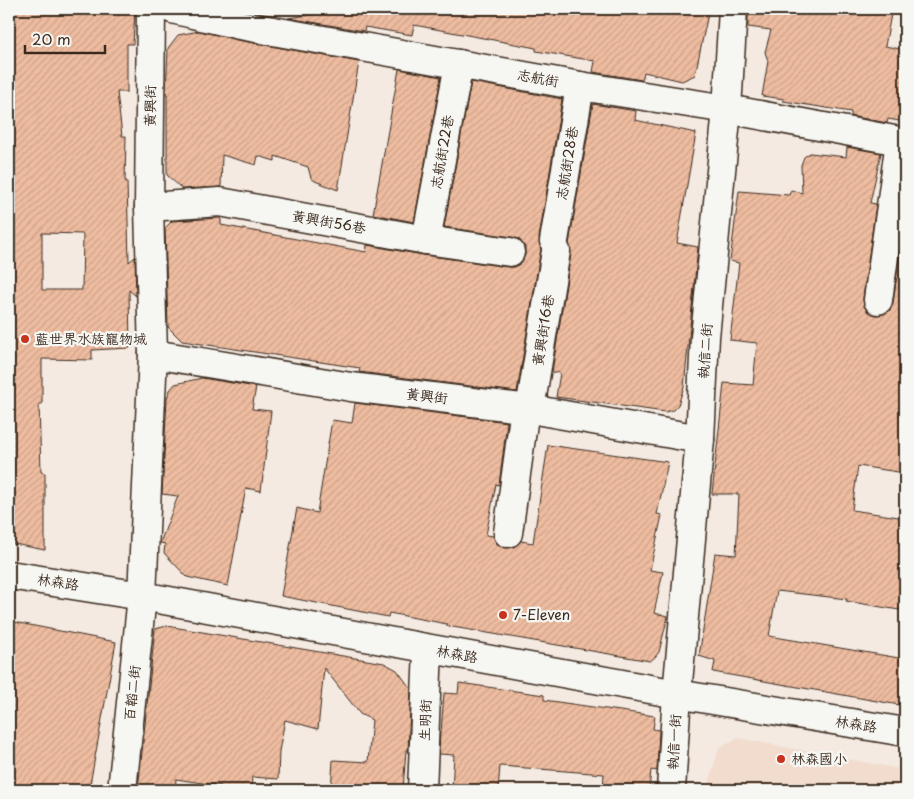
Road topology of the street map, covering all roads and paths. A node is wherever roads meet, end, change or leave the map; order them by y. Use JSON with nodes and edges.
{"nodes":[{"id":1,"x":151,"y":9,"type":"edge"},
{"id":2,"x":172,"y":9,"type":"edge"},
{"id":3,"x":733,"y":9,"type":"edge"},
{"id":4,"x":458,"y":64,"type":"junction"},
{"id":5,"x":580,"y":86,"type":"junction"},
{"id":6,"x":727,"y":109,"type":"junction"},
{"id":7,"x":903,"y":142,"type":"edge"},
{"id":8,"x":148,"y":207,"type":"junction"},
{"id":9,"x":426,"y":240,"type":"junction"},
{"id":10,"x":555,"y":246,"type":"joint"},
{"id":11,"x":510,"y":252,"type":"dead end"},
{"id":12,"x":878,"y":300,"type":"dead end"},
{"id":13,"x":153,"y":354,"type":"junction"},
{"id":14,"x":527,"y":408,"type":"junction"},
{"id":15,"x":700,"y":439,"type":"junction"},
{"id":16,"x":508,"y":533,"type":"dead end"},
{"id":17,"x":9,"y":575,"type":"edge"},
{"id":18,"x":142,"y":596,"type":"junction"},
{"id":19,"x":428,"y":649,"type":"junction"},
{"id":20,"x":677,"y":694,"type":"junction"},
{"id":21,"x":905,"y":732,"type":"edge"},
{"id":22,"x":122,"y":790,"type":"edge"},
{"id":23,"x":422,"y":790,"type":"edge"},
{"id":24,"x":671,"y":790,"type":"edge"}],
"edges":[{"from":1,"to":8,"type":"street","name":"黃興街"},
{"from":2,"to":4,"type":"street","name":"志航街"},
{"from":3,"to":6,"type":"street","name":"執信二街"},
{"from":4,"to":5,"type":"street","name":"志航街"},
{"from":4,"to":9,"type":"street","name":"志航街22巷"},
{"from":5,"to":6,"type":"street","name":"志航街"},
{"from":5,"to":10,"type":"street","name":"志航街28巷"},
{"from":6,"to":7,"type":"street","name":"志航街"},
{"from":6,"to":15,"type":"street","name":"執信二街"},
{"from":7,"to":12,"type":"street"},
{"from":8,"to":9,"type":"street","name":"黃興街56巷"},
{"from":8,"to":13,"type":"street","name":"黃興街"},
{"from":9,"to":11,"type":"street","name":"黃興街56巷"},
{"from":10,"to":14,"type":"street","name":"黃興街16巷"},
{"from":13,"to":14,"type":"street","name":"黃興街"},
{"from":13,"to":18,"type":"street","name":"黃興街"},
{"from":14,"to":15,"type":"street","name":"黃興街"},
{"from":14,"to":16,"type":"street","name":"黃興街16巷"},
{"from":15,"to":20,"type":"street","name":"執信二街"},
{"from":17,"to":18,"type":"street","name":"林森路"},
{"from":18,"to":19,"type":"street","name":"林森路"},
{"from":18,"to":22,"type":"street","name":"百韜二街"},
{"from":19,"to":20,"type":"street","name":"林森路"},
{"from":19,"to":23,"type":"street","name":"生明街"},
{"from":20,"to":21,"type":"street","name":"林森路"},
{"from":20,"to":24,"type":"street","name":"執信一街"}]}
